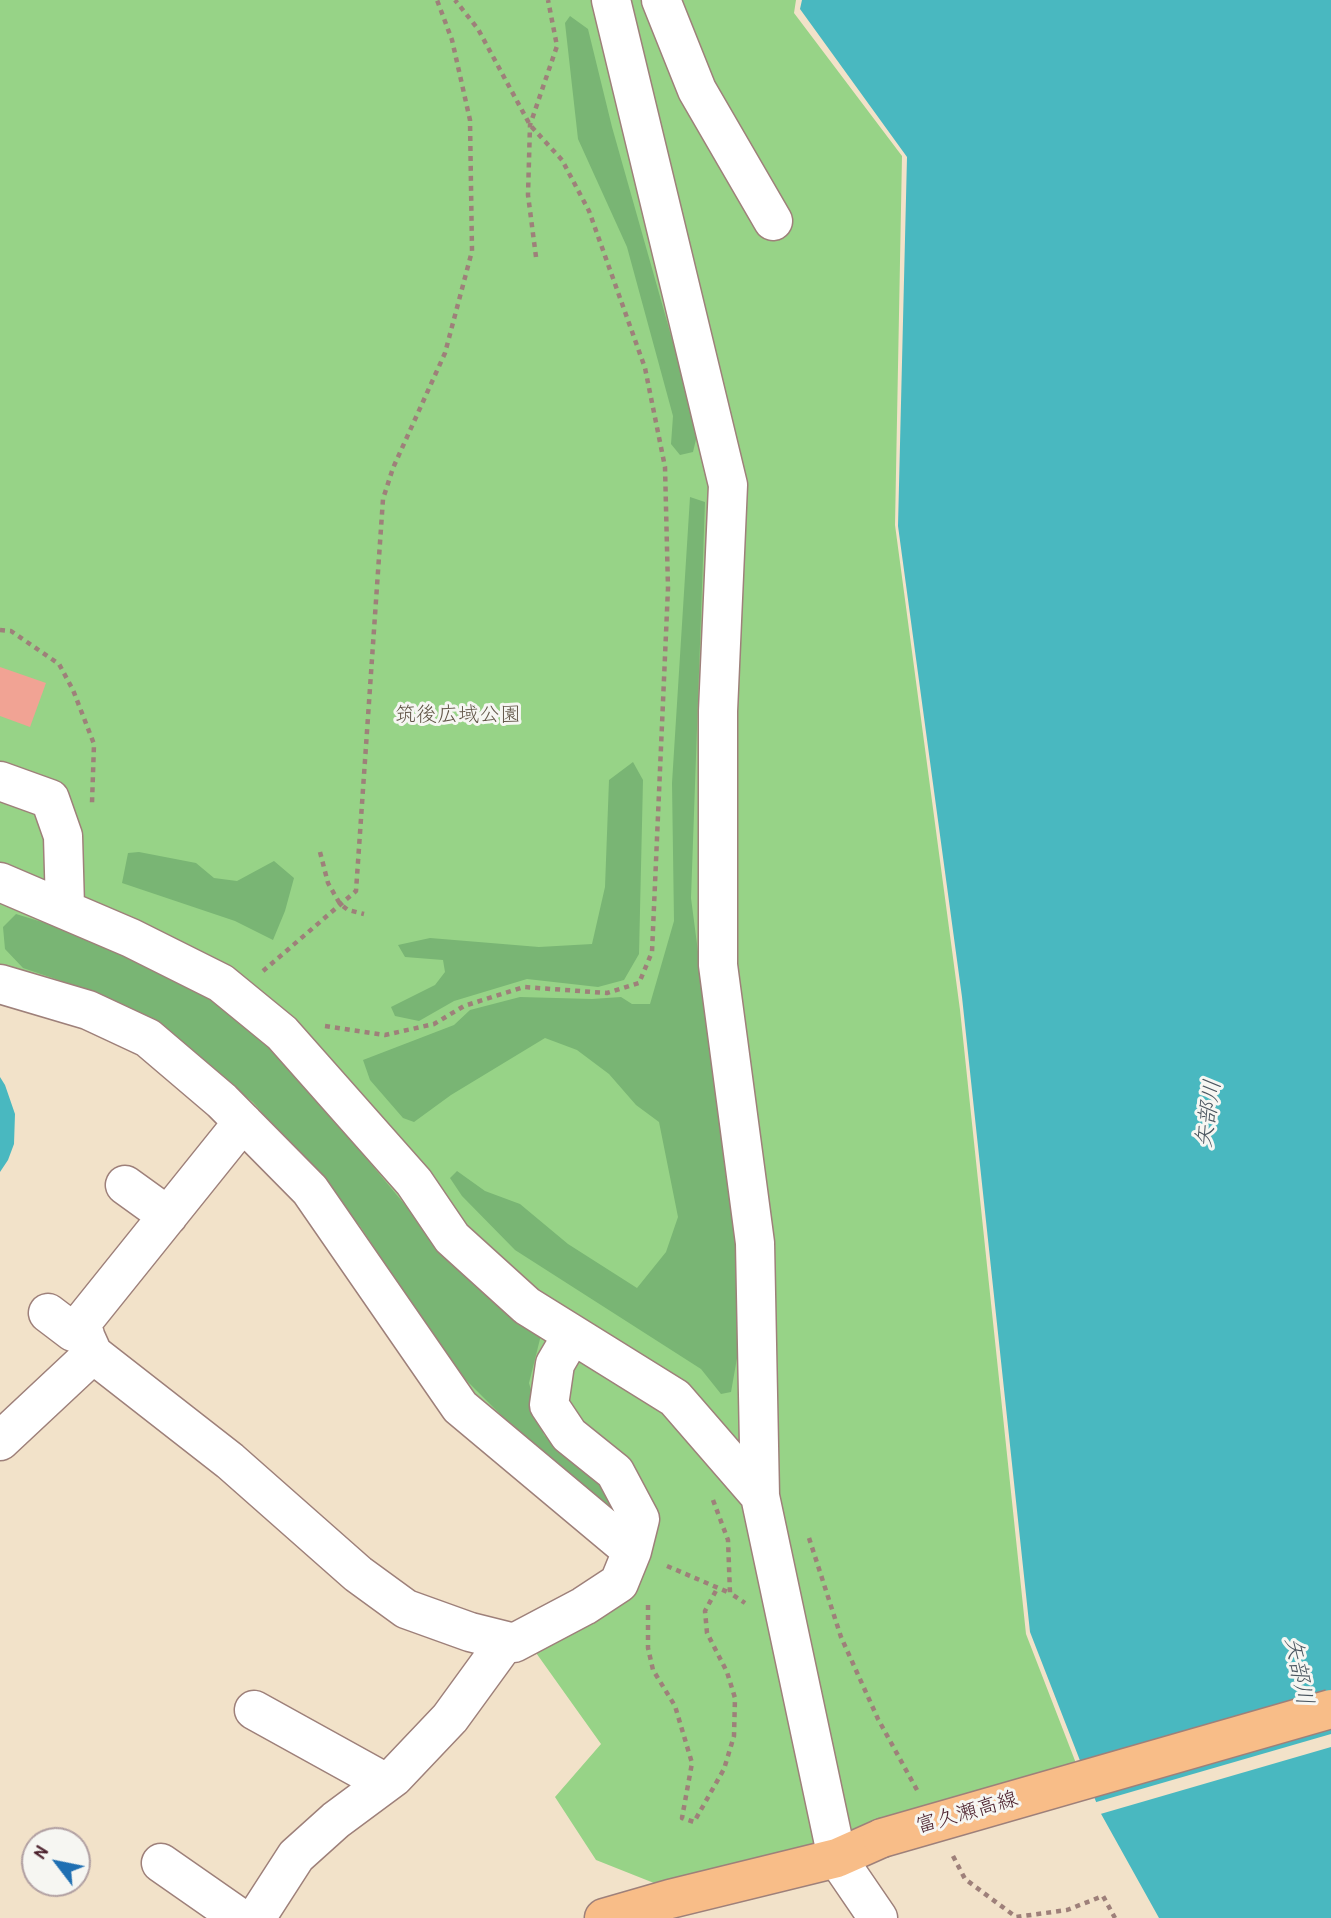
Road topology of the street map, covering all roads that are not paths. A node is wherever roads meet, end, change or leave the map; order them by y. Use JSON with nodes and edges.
{"nodes":[{"id":1,"x":611,"y":0,"type":"edge"},
{"id":2,"x":661,"y":0,"type":"edge"},
{"id":3,"x":773,"y":221,"type":"dead end"},
{"id":4,"x":0,"y":781,"type":"edge"},
{"id":5,"x":0,"y":882,"type":"edge"},
{"id":6,"x":65,"y":908,"type":"junction"},
{"id":7,"x":0,"y":984,"type":"edge"},
{"id":8,"x":243,"y":1122,"type":"junction"},
{"id":9,"x":125,"y":1185,"type":"dead end"},
{"id":10,"x":168,"y":1216,"type":"junction"},
{"id":11,"x":48,"y":1313,"type":"dead end"},
{"id":12,"x":572,"y":1335,"type":"junction"},
{"id":13,"x":89,"y":1344,"type":"junction"},
{"id":14,"x":15,"y":1405,"type":"edge"},
{"id":15,"x":0,"y":1441,"type":"edge"},
{"id":16,"x":760,"y":1496,"type":"junction"},
{"id":17,"x":636,"y":1535,"type":"junction"},
{"id":18,"x":510,"y":1642,"type":"junction"},
{"id":19,"x":1331,"y":1709,"type":"edge"},
{"id":20,"x":254,"y":1710,"type":"dead end"},
{"id":21,"x":386,"y":1783,"type":"junction"},
{"id":22,"x":837,"y":1858,"type":"junction"},
{"id":23,"x":161,"y":1863,"type":"dead end"},
{"id":24,"x":877,"y":1917,"type":"edge"},
{"id":25,"x":240,"y":1918,"type":"edge"},
{"id":26,"x":256,"y":1918,"type":"edge"},
{"id":27,"x":604,"y":1918,"type":"edge"}],
"edges":[{"from":1,"to":16,"type":"street"},
{"from":2,"to":3,"type":"street"},
{"from":4,"to":6,"type":"street"},
{"from":5,"to":6,"type":"street"},
{"from":6,"to":12,"type":"street"},
{"from":7,"to":8,"type":"street"},
{"from":8,"to":10,"type":"street"},
{"from":8,"to":17,"type":"street"},
{"from":9,"to":10,"type":"street"},
{"from":10,"to":13,"type":"street"},
{"from":11,"to":13,"type":"street"},
{"from":12,"to":16,"type":"street"},
{"from":12,"to":17,"type":"street"},
{"from":13,"to":14,"type":"street"},
{"from":13,"to":18,"type":"street"},
{"from":14,"to":15,"type":"street"},
{"from":16,"to":22,"type":"street"},
{"from":17,"to":18,"type":"street"},
{"from":18,"to":21,"type":"street"},
{"from":19,"to":22,"type":"main road","name":"富久瀬高線","bridge":true},
{"from":20,"to":21,"type":"street"},
{"from":21,"to":26,"type":"street"},
{"from":22,"to":24,"type":"street"},
{"from":22,"to":27,"type":"main road","name":"富久瀬高線"},
{"from":23,"to":25,"type":"street"}]}
